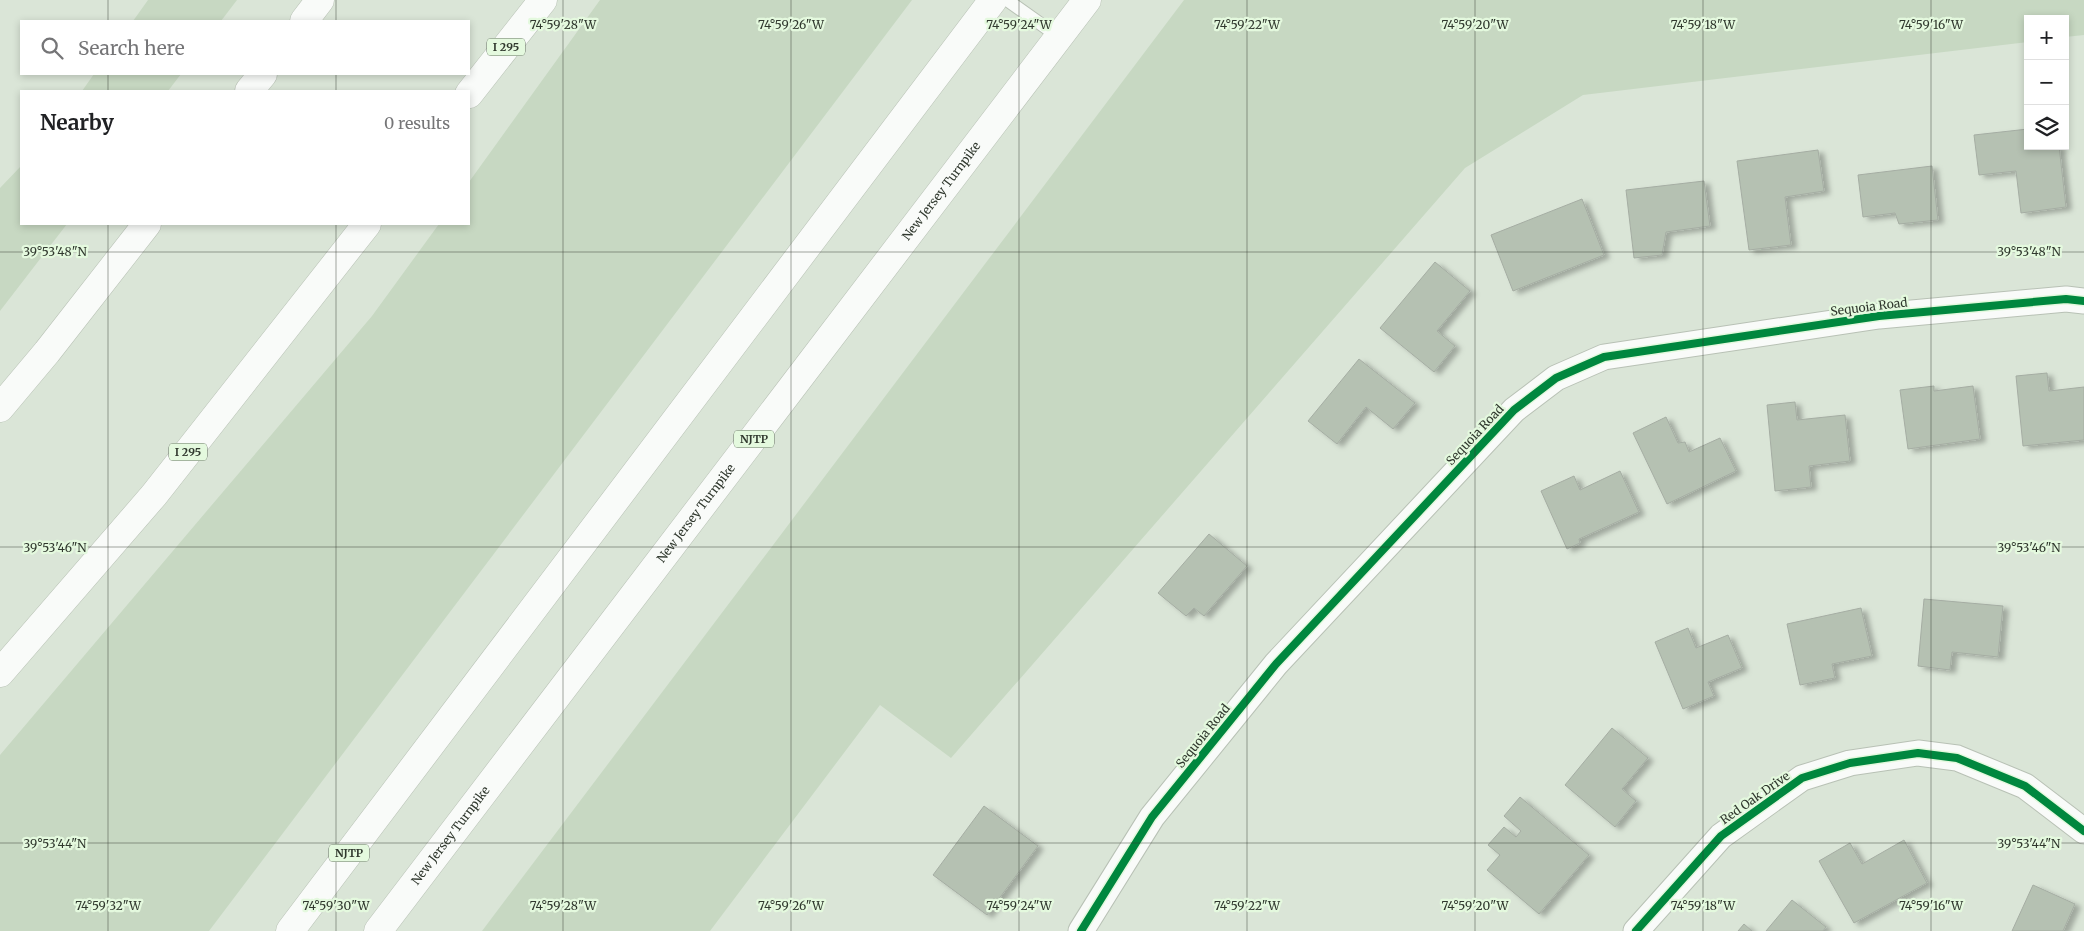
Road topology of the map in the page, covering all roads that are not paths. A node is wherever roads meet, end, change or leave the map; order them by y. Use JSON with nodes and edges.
{"nodes":[{"id":1,"x":320,"y":0,"type":"edge"},
{"id":2,"x":542,"y":0,"type":"edge"},
{"id":3,"x":993,"y":0,"type":"edge"},
{"id":4,"x":1007,"y":0,"type":"edge"},
{"id":5,"x":1087,"y":0,"type":"edge"},
{"id":6,"x":305,"y":20,"type":"edge"},
{"id":7,"x":1059,"y":37,"type":"junction"},
{"id":8,"x":262,"y":75,"type":"edge"},
{"id":9,"x":250,"y":90,"type":"edge"},
{"id":10,"x":470,"y":93,"type":"edge"},
{"id":11,"x":146,"y":225,"type":"edge"},
{"id":12,"x":366,"y":225,"type":"edge"},
{"id":13,"x":2084,"y":301,"type":"edge"},
{"id":14,"x":0,"y":408,"type":"edge"},
{"id":15,"x":0,"y":672,"type":"edge"},
{"id":16,"x":2084,"y":831,"type":"edge"},
{"id":17,"x":290,"y":931,"type":"edge"},
{"id":18,"x":378,"y":931,"type":"edge"},
{"id":19,"x":1081,"y":931,"type":"edge"},
{"id":20,"x":1636,"y":931,"type":"edge"}],
"edges":[{"from":1,"to":6,"type":"highway"},
{"from":2,"to":10,"type":"highway","number":"I 295"},
{"from":3,"to":17,"type":"highway","number":"NJTP"},
{"from":4,"to":7,"type":"lane"},
{"from":5,"to":7,"type":"highway","name":"New Jersey Turnpike","number":"NJTP"},
{"from":7,"to":18,"type":"highway","name":"New Jersey Turnpike","number":"NJTP"},
{"from":8,"to":9,"type":"highway"},
{"from":11,"to":14,"type":"highway"},
{"from":12,"to":15,"type":"highway","number":"I 295"},
{"from":13,"to":19,"type":"street","name":"Sequoia Road"},
{"from":16,"to":20,"type":"street","name":"Red Oak Drive"}]}
